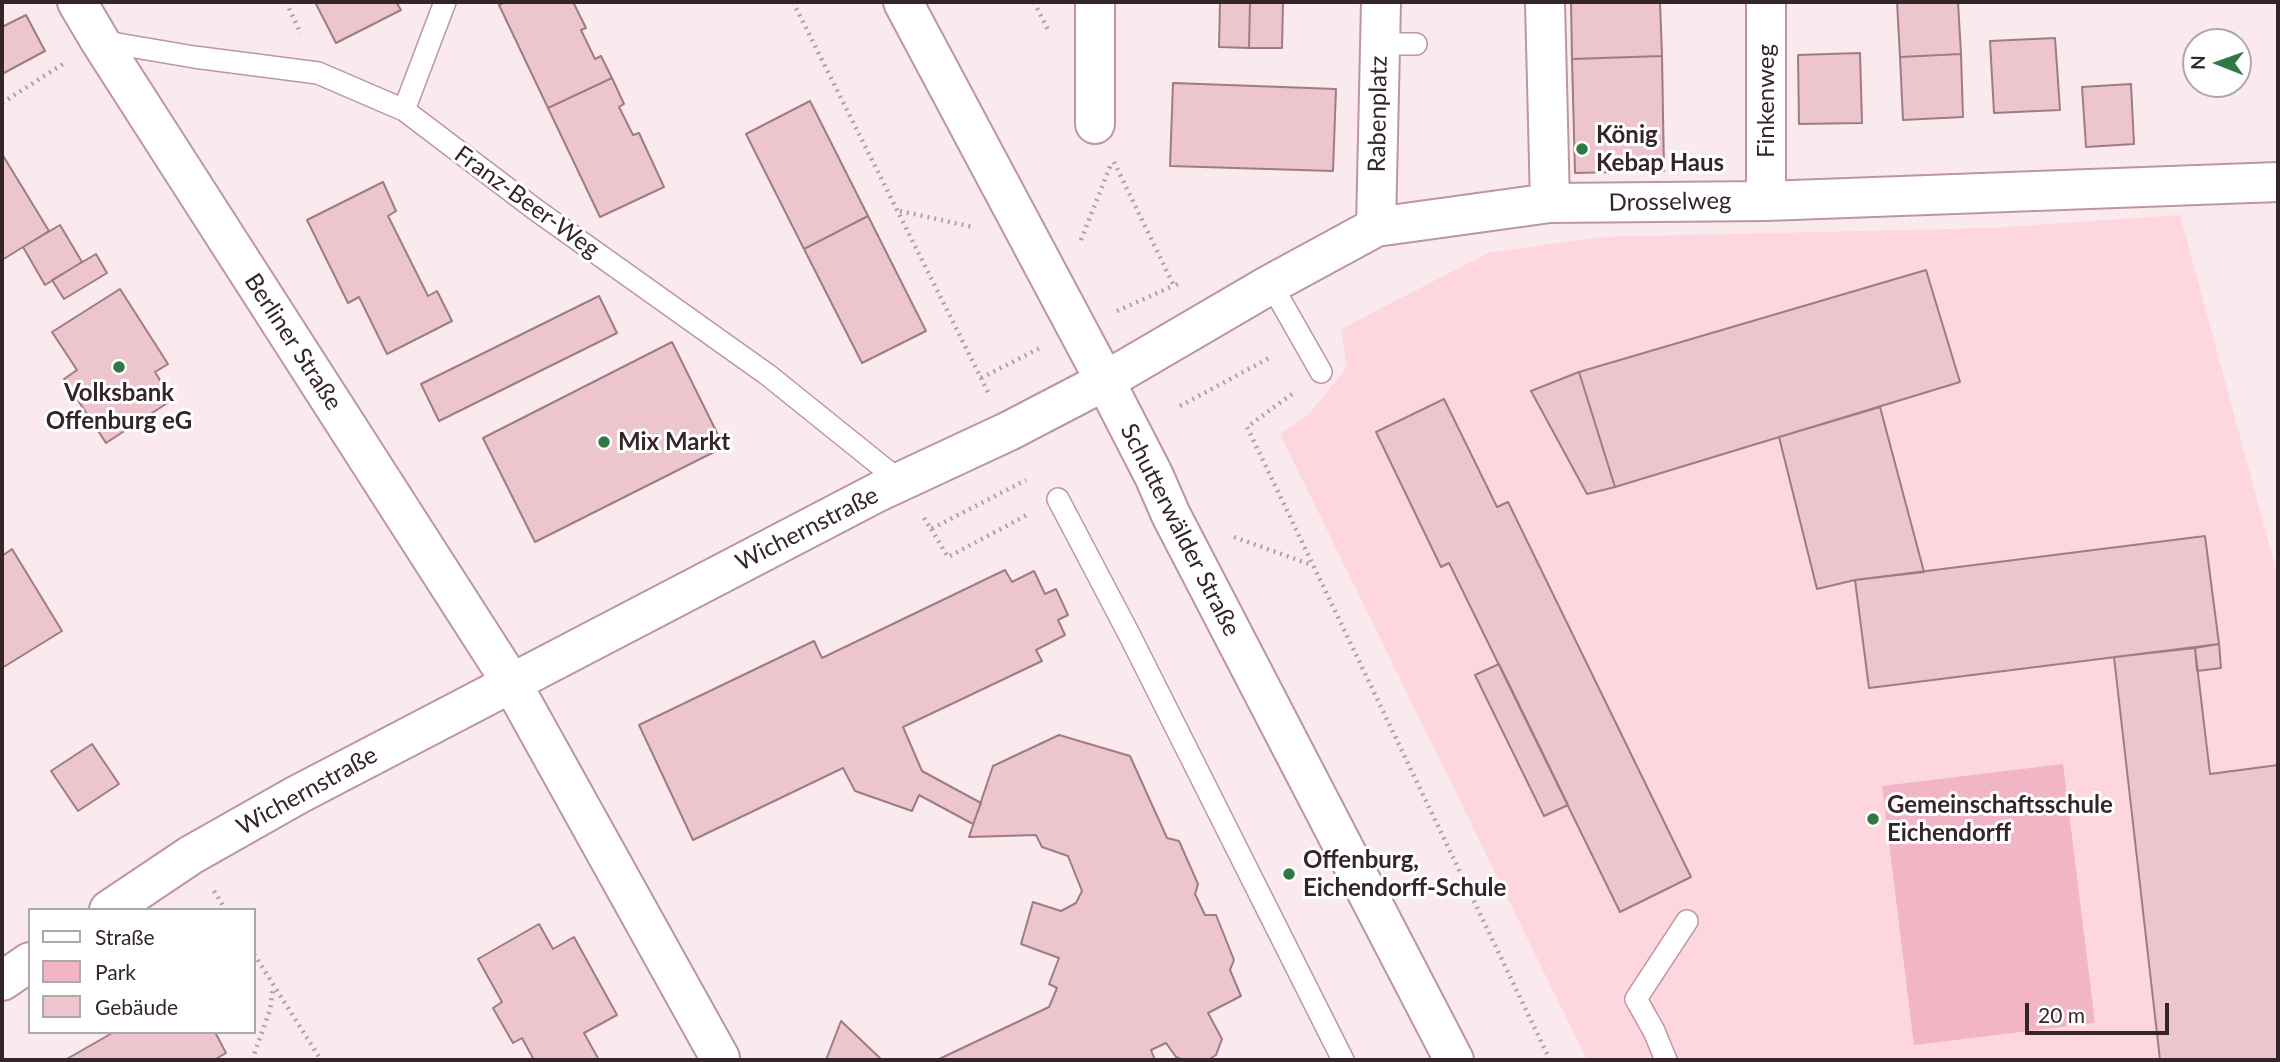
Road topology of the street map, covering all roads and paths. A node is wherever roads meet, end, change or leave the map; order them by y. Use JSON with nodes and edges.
{"nodes":[{"id":1,"x":77,"y":2,"type":"edge"},
{"id":2,"x":445,"y":2,"type":"edge"},
{"id":3,"x":793,"y":2,"type":"edge"},
{"id":4,"x":903,"y":2,"type":"edge"},
{"id":5,"x":1095,"y":2,"type":"edge"},
{"id":6,"x":1381,"y":2,"type":"edge"},
{"id":7,"x":1545,"y":2,"type":"edge"},
{"id":8,"x":1766,"y":2,"type":"edge"},
{"id":9,"x":100,"y":41,"type":"junction"},
{"id":10,"x":2,"y":103,"type":"edge"},
{"id":11,"x":404,"y":110,"type":"junction"},
{"id":12,"x":1095,"y":124,"type":"dead end"},
{"id":13,"x":2278,"y":181,"type":"edge"},
{"id":14,"x":1766,"y":201,"type":"junction"},
{"id":15,"x":1550,"y":203,"type":"junction"},
{"id":16,"x":899,"y":211,"type":"junction"},
{"id":17,"x":1376,"y":227,"type":"junction"},
{"id":18,"x":1030,"y":240,"type":"junction"},
{"id":19,"x":1185,"y":281,"type":"dead end"},
{"id":20,"x":1271,"y":284,"type":"junction"},
{"id":21,"x":1059,"y":296,"type":"junction"},
{"id":22,"x":1303,"y":341,"type":"junction"},
{"id":23,"x":1321,"y":372,"type":"joint"},
{"id":24,"x":1105,"y":381,"type":"junction"},
{"id":25,"x":1180,"y":405,"type":"dead end"},
{"id":26,"x":1009,"y":431,"type":"junction"},
{"id":27,"x":901,"y":482,"type":"junction"},
{"id":28,"x":1058,"y":499,"type":"joint"},
{"id":29,"x":1171,"y":515,"type":"junction"},
{"id":30,"x":931,"y":529,"type":"dead end"},
{"id":31,"x":1312,"y":565,"type":"junction"},
{"id":32,"x":511,"y":682,"type":"junction"},
{"id":33,"x":112,"y":908,"type":"edge"},
{"id":34,"x":1688,"y":921,"type":"dead end"},
{"id":35,"x":256,"y":957,"type":"edge"},
{"id":36,"x":28,"y":963,"type":"edge"},
{"id":37,"x":2,"y":981,"type":"edge"},
{"id":38,"x":273,"y":985,"type":"junction"},
{"id":39,"x":720,"y":1058,"type":"dead end"},
{"id":40,"x":252,"y":1060,"type":"edge"},
{"id":41,"x":321,"y":1060,"type":"edge"},
{"id":42,"x":1343,"y":1060,"type":"edge"},
{"id":43,"x":1454,"y":1060,"type":"edge"},
{"id":44,"x":1550,"y":1060,"type":"edge"},
{"id":45,"x":1666,"y":1060,"type":"edge"}],
"edges":[{"from":1,"to":9,"type":"street","name":"Berliner Straße"},
{"from":2,"to":11,"type":"lane"},
{"from":3,"to":16,"type":"path"},
{"from":4,"to":18,"type":"street","name":"Schutterwälder Straße"},
{"from":5,"to":12,"type":"street"},
{"from":6,"to":17,"type":"street","name":"Rabenplatz"},
{"from":7,"to":15,"type":"street"},
{"from":8,"to":14,"type":"street","name":"Finkenweg"},
{"from":9,"to":10,"type":"path"},
{"from":9,"to":11,"type":"lane","name":"Franz-Beer-Weg"},
{"from":9,"to":32,"type":"street","name":"Berliner Straße"},
{"from":11,"to":27,"type":"lane","name":"Franz-Beer-Weg"},
{"from":13,"to":14,"type":"street","name":"Drosselweg"},
{"from":14,"to":15,"type":"street","name":"Drosselweg"},
{"from":15,"to":17,"type":"street","name":"Drosselweg"},
{"from":16,"to":18,"type":"path"},
{"from":16,"to":26,"type":"path"},
{"from":17,"to":20,"type":"street","name":"Drosselweg"},
{"from":18,"to":21,"type":"street","name":"Schutterwälder Straße"},
{"from":19,"to":21,"type":"path"},
{"from":20,"to":22,"type":"lane"},
{"from":20,"to":24,"type":"street","name":"Drosselweg"},
{"from":21,"to":24,"type":"street","name":"Schutterwälder Straße"},
{"from":22,"to":23,"type":"lane"},
{"from":22,"to":25,"type":"path"},
{"from":23,"to":31,"type":"path"},
{"from":24,"to":26,"type":"street","name":"Wichernstraße"},
{"from":24,"to":29,"type":"street","name":"Schutterwälder Straße"},
{"from":26,"to":27,"type":"street","name":"Wichernstraße"},
{"from":27,"to":32,"type":"street","name":"Wichernstraße"},
{"from":28,"to":30,"type":"path"},
{"from":28,"to":42,"type":"lane"},
{"from":29,"to":31,"type":"path"},
{"from":29,"to":43,"type":"street","name":"Schutterwälder Straße"},
{"from":31,"to":44,"type":"path"},
{"from":32,"to":33,"type":"street","name":"Wichernstraße"},
{"from":32,"to":39,"type":"street"},
{"from":34,"to":45,"type":"lane"},
{"from":35,"to":38,"type":"path"},
{"from":36,"to":37,"type":"street"},
{"from":38,"to":40,"type":"path"},
{"from":38,"to":41,"type":"path"}]}
